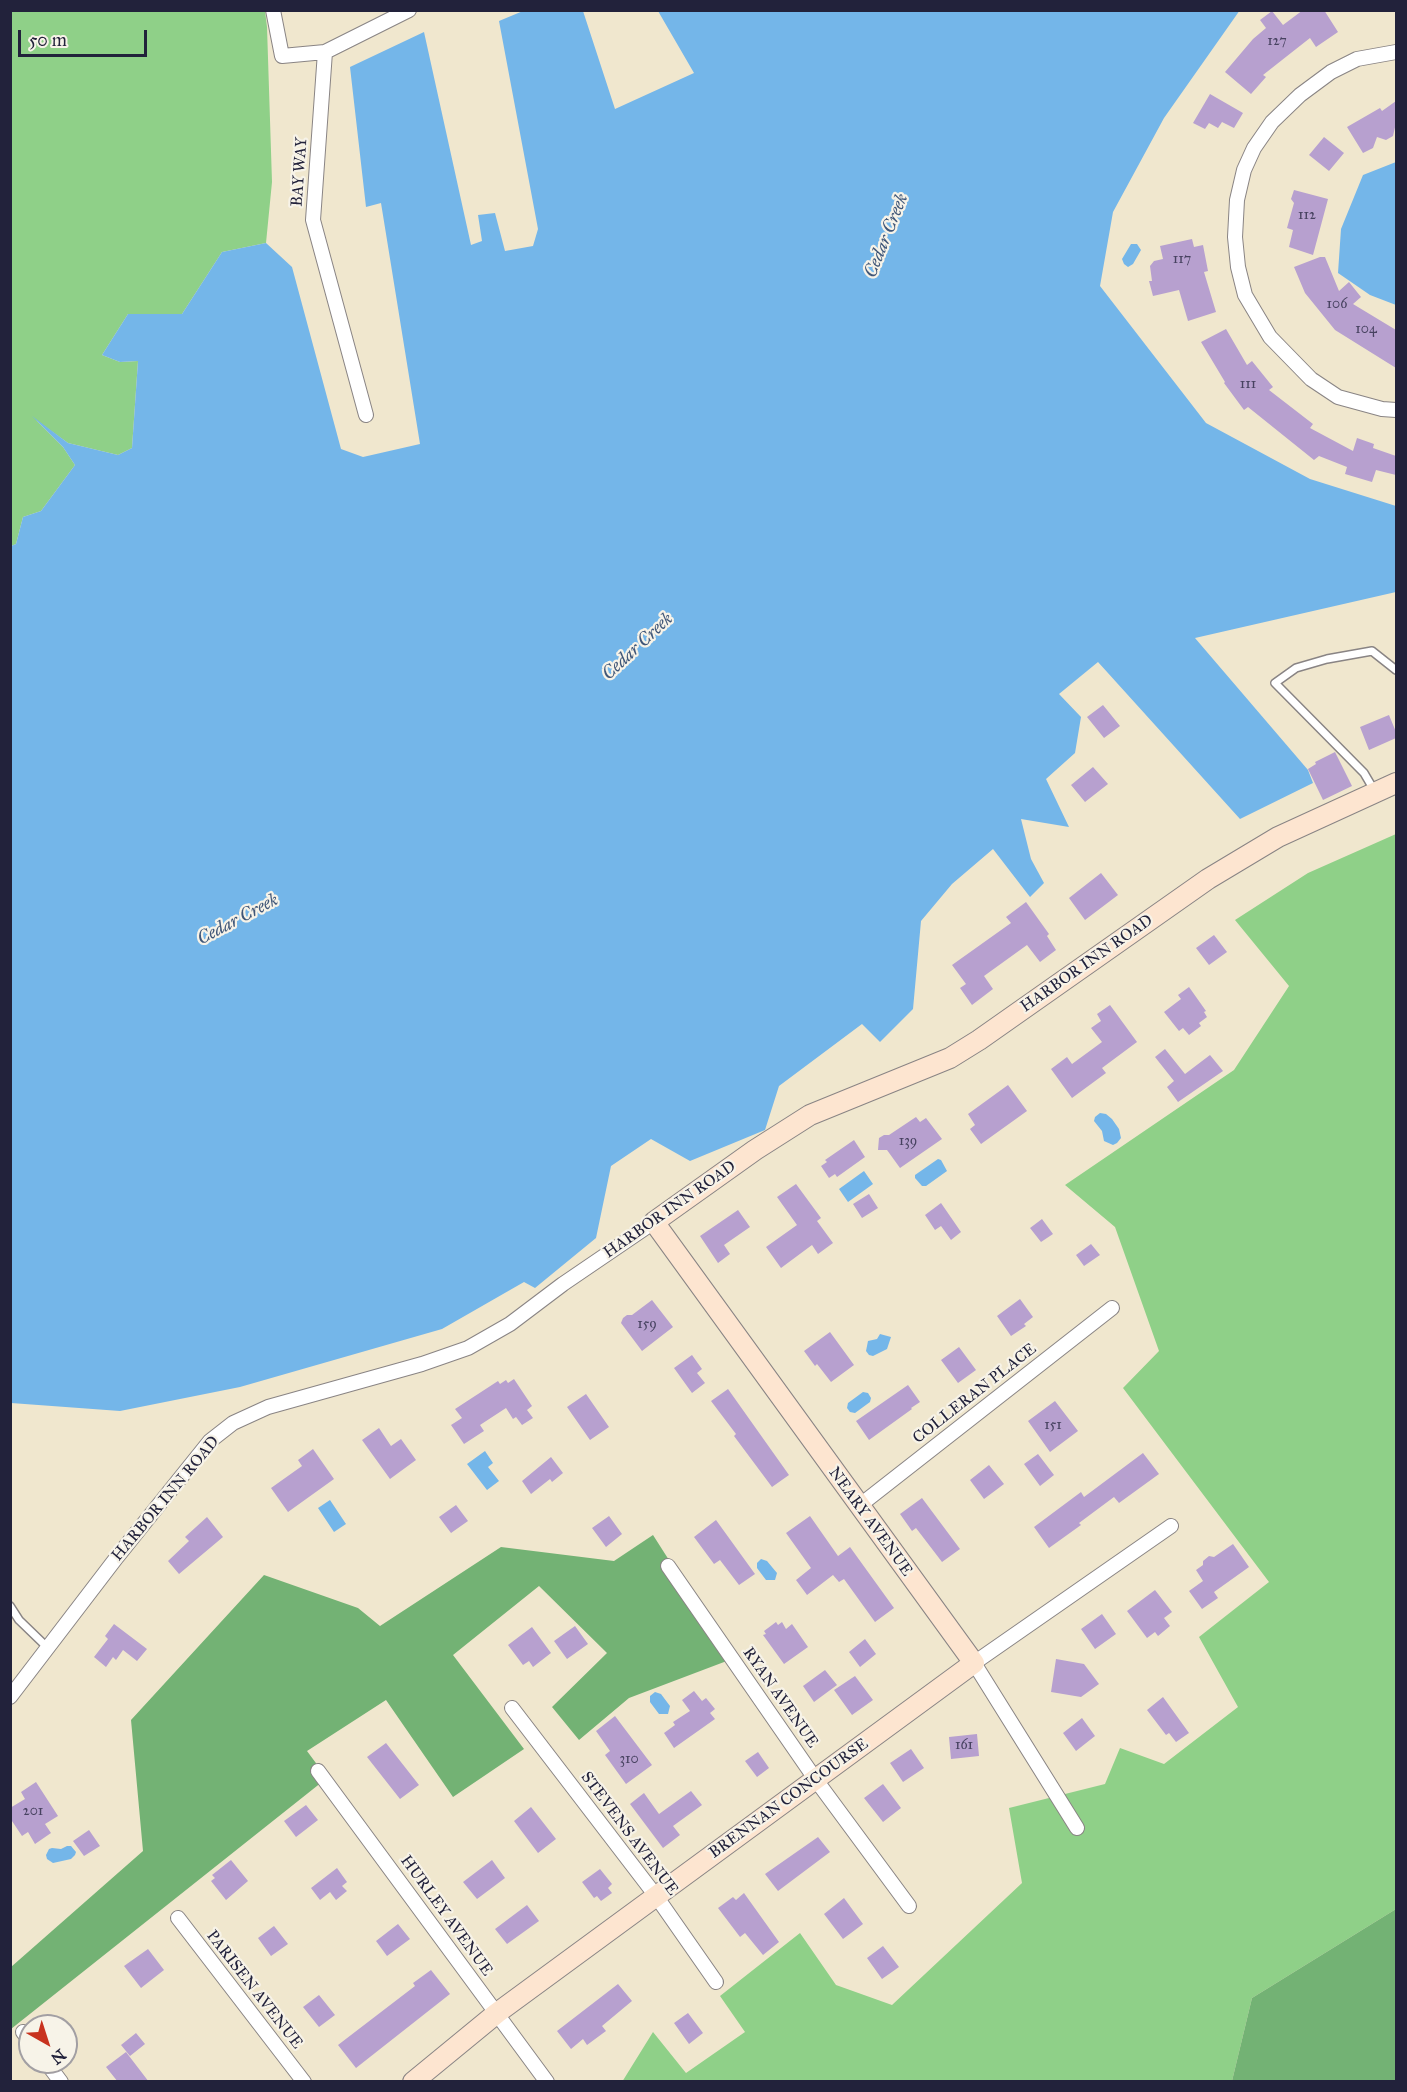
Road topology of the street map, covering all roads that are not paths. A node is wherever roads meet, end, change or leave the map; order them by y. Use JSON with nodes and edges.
{"nodes":[{"id":1,"x":273,"y":10,"type":"edge"},
{"id":2,"x":409,"y":10,"type":"edge"},
{"id":3,"x":325,"y":52,"type":"junction"},
{"id":4,"x":1396,"y":52,"type":"edge"},
{"id":5,"x":1396,"y":410,"type":"edge"},
{"id":6,"x":366,"y":415,"type":"dead end"},
{"id":7,"x":1396,"y":670,"type":"edge"},
{"id":8,"x":1396,"y":783,"type":"edge"},
{"id":9,"x":1376,"y":793,"type":"junction"},
{"id":10,"x":654,"y":1222,"type":"junction"},
{"id":11,"x":1112,"y":1308,"type":"dead end"},
{"id":12,"x":859,"y":1506,"type":"junction"},
{"id":13,"x":1171,"y":1526,"type":"dead end"},
{"id":14,"x":668,"y":1566,"type":"dead end"},
{"id":15,"x":10,"y":1606,"type":"edge"},
{"id":16,"x":48,"y":1648,"type":"junction"},
{"id":17,"x":974,"y":1663,"type":"junction"},
{"id":18,"x":10,"y":1697,"type":"edge"},
{"id":19,"x":512,"y":1708,"type":"dead end"},
{"id":20,"x":318,"y":1771,"type":"dead end"},
{"id":21,"x":816,"y":1780,"type":"junction"},
{"id":22,"x":1077,"y":1827,"type":"dead end"},
{"id":23,"x":657,"y":1896,"type":"junction"},
{"id":24,"x":909,"y":1906,"type":"dead end"},
{"id":25,"x":178,"y":1918,"type":"dead end"},
{"id":26,"x":716,"y":1982,"type":"dead end"},
{"id":27,"x":497,"y":2013,"type":"junction"},
{"id":28,"x":304,"y":2082,"type":"edge"},
{"id":29,"x":412,"y":2082,"type":"edge"},
{"id":30,"x":547,"y":2082,"type":"edge"}],
"edges":[{"from":1,"to":3,"type":"street"},
{"from":2,"to":3,"type":"street"},
{"from":3,"to":6,"type":"street","name":"BAY WAY"},
{"from":4,"to":5,"type":"street"},
{"from":7,"to":9,"type":"lane"},
{"from":8,"to":9,"type":"main road","name":"HARBOR INN ROAD"},
{"from":9,"to":10,"type":"main road","name":"HARBOR INN ROAD"},
{"from":10,"to":12,"type":"main road","name":"NEARY AVENUE"},
{"from":10,"to":16,"type":"street","name":"HARBOR INN ROAD"},
{"from":11,"to":12,"type":"street","name":"COLLERAN PLACE"},
{"from":12,"to":17,"type":"main road","name":"NEARY AVENUE"},
{"from":13,"to":17,"type":"street","name":"BRENNAN CONCOURSE"},
{"from":14,"to":21,"type":"street","name":"RYAN AVENUE"},
{"from":15,"to":16,"type":"lane"},
{"from":16,"to":18,"type":"street","name":"HARBOR INN ROAD"},
{"from":17,"to":21,"type":"main road","name":"BRENNAN CONCOURSE"},
{"from":17,"to":22,"type":"street","name":"NEARY AVENUE"},
{"from":19,"to":23,"type":"street","name":"STEVENS AVENUE"},
{"from":20,"to":27,"type":"street","name":"HURLEY AVENUE"},
{"from":21,"to":23,"type":"main road","name":"BRENNAN CONCOURSE"},
{"from":21,"to":24,"type":"street","name":"RYAN AVENUE"},
{"from":23,"to":26,"type":"street","name":"STEVENS AVENUE"},
{"from":23,"to":27,"type":"main road","name":"BRENNAN CONCOURSE"},
{"from":25,"to":28,"type":"street","name":"PARISEN AVENUE"},
{"from":27,"to":29,"type":"main road","name":"BRENNAN CONCOURSE"},
{"from":27,"to":30,"type":"street","name":"HURLEY AVENUE"}]}
